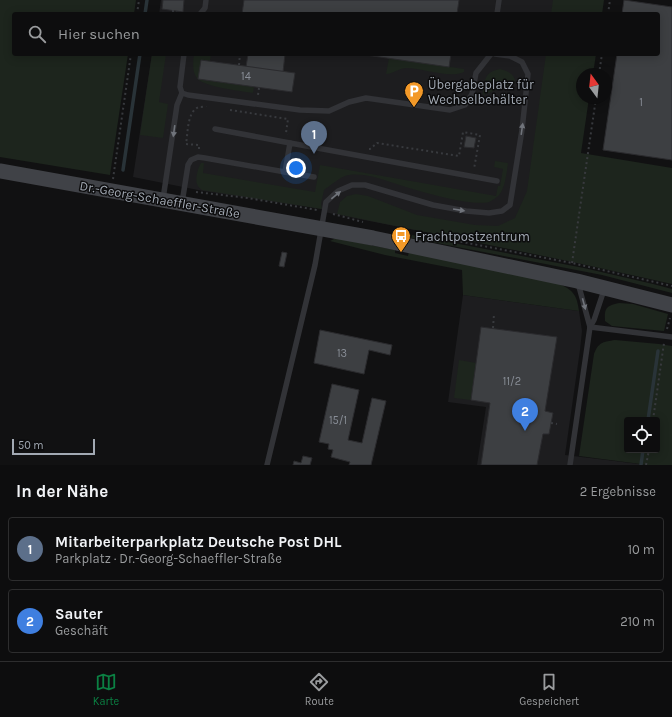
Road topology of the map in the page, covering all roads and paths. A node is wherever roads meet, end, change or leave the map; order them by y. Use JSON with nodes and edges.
{"nodes":[{"id":1,"x":139,"y":0,"type":"edge"},
{"id":2,"x":206,"y":0,"type":"edge"},
{"id":3,"x":499,"y":0,"type":"edge"},
{"id":4,"x":610,"y":0,"type":"edge"},
{"id":5,"x":137,"y":12,"type":"edge"},
{"id":6,"x":201,"y":12,"type":"edge"},
{"id":7,"x":497,"y":12,"type":"edge"},
{"id":8,"x":608,"y":12,"type":"edge"},
{"id":9,"x":131,"y":56,"type":"edge"},
{"id":10,"x":184,"y":56,"type":"edge"},
{"id":11,"x":240,"y":56,"type":"edge"},
{"id":12,"x":489,"y":56,"type":"edge"},
{"id":13,"x":510,"y":56,"type":"edge"},
{"id":14,"x":602,"y":56,"type":"edge"},
{"id":15,"x":239,"y":65,"type":"dead end"},
{"id":16,"x":600,"y":68,"type":"edge"},
{"id":17,"x":182,"y":93,"type":"junction"},
{"id":18,"x":595,"y":104,"type":"edge"},
{"id":19,"x":206,"y":106,"type":"dead end"},
{"id":20,"x":229,"y":110,"type":"dead end"},
{"id":21,"x":216,"y":129,"type":"dead end"},
{"id":22,"x":294,"y":135,"type":"dead end"},
{"id":23,"x":290,"y":143,"type":"junction"},
{"id":24,"x":362,"y":147,"type":"dead end"},
{"id":25,"x":198,"y":157,"type":"junction"},
{"id":26,"x":115,"y":166,"type":"dead end"},
{"id":27,"x":0,"y":171,"type":"edge"},
{"id":28,"x":285,"y":172,"type":"junction"},
{"id":29,"x":473,"y":176,"type":"junction"},
{"id":30,"x":314,"y":177,"type":"dead end"},
{"id":31,"x":497,"y":181,"type":"dead end"},
{"id":32,"x":163,"y":200,"type":"junction"},
{"id":33,"x":182,"y":203,"type":"junction"},
{"id":34,"x":321,"y":229,"type":"junction"},
{"id":35,"x":572,"y":263,"type":"dead end"},
{"id":36,"x":577,"y":281,"type":"junction"},
{"id":37,"x":605,"y":288,"type":"junction"},
{"id":38,"x":671,"y":311,"type":"edge"},
{"id":39,"x":494,"y":314,"type":"dead end"},
{"id":40,"x":590,"y":327,"type":"junction"},
{"id":41,"x":492,"y":328,"type":"dead end"},
{"id":42,"x":666,"y":336,"type":"junction"},
{"id":43,"x":672,"y":337,"type":"edge"},
{"id":44,"x":653,"y":417,"type":"edge"},
{"id":45,"x":551,"y":423,"type":"dead end"},
{"id":46,"x":557,"y":424,"type":"dead end"},
{"id":47,"x":648,"y":453,"type":"edge"},
{"id":48,"x":267,"y":465,"type":"edge"},
{"id":49,"x":570,"y":465,"type":"edge"},
{"id":50,"x":646,"y":465,"type":"edge"}],
"edges":[{"from":1,"to":5,"type":"path"},
{"from":2,"to":6,"type":"lane"},
{"from":3,"to":7,"type":"lane"},
{"from":4,"to":8,"type":"path"},
{"from":9,"to":26,"type":"path"},
{"from":10,"to":17,"type":"lane"},
{"from":11,"to":15,"type":"path"},
{"from":12,"to":17,"type":"lane"},
{"from":34,"to":13,"type":"lane","one_way":true},
{"from":14,"to":16,"type":"path"},
{"from":17,"to":32,"type":"lane","one_way":true},
{"from":18,"to":35,"type":"path"},
{"from":19,"to":25,"type":"path"},
{"from":20,"to":22,"type":"path"},
{"from":21,"to":23,"type":"lane"},
{"from":23,"to":28,"type":"lane"},
{"from":23,"to":29,"type":"lane"},
{"from":24,"to":29,"type":"path"},
{"from":25,"to":28,"type":"lane"},
{"from":25,"to":33,"type":"lane"},
{"from":27,"to":32,"type":"main road","name":"Dr.-Georg-Schaeffler-Straße"},
{"from":28,"to":30,"type":"lane"},
{"from":29,"to":31,"type":"lane"},
{"from":32,"to":33,"type":"main road","name":"Dr.-Georg-Schaeffler-Straße"},
{"from":33,"to":34,"type":"main road","name":"Dr.-Georg-Schaeffler-Straße"},
{"from":34,"to":36,"type":"main road","name":"Dr.-Georg-Schaeffler-Straße"},
{"from":34,"to":48,"type":"lane"},
{"from":36,"to":37,"type":"main road","name":"Dr.-Georg-Schaeffler-Straße"},
{"from":36,"to":40,"type":"lane","one_way":true},
{"from":37,"to":38,"type":"main road","name":"Dr.-Georg-Schaeffler-Straße"},
{"from":37,"to":40,"type":"lane"},
{"from":38,"to":42,"type":"path"},
{"from":39,"to":41,"type":"path"},
{"from":40,"to":42,"type":"lane"},
{"from":40,"to":49,"type":"lane"},
{"from":42,"to":43,"type":"lane"},
{"from":42,"to":44,"type":"path"},
{"from":45,"to":46,"type":"path"},
{"from":47,"to":50,"type":"path"}]}
